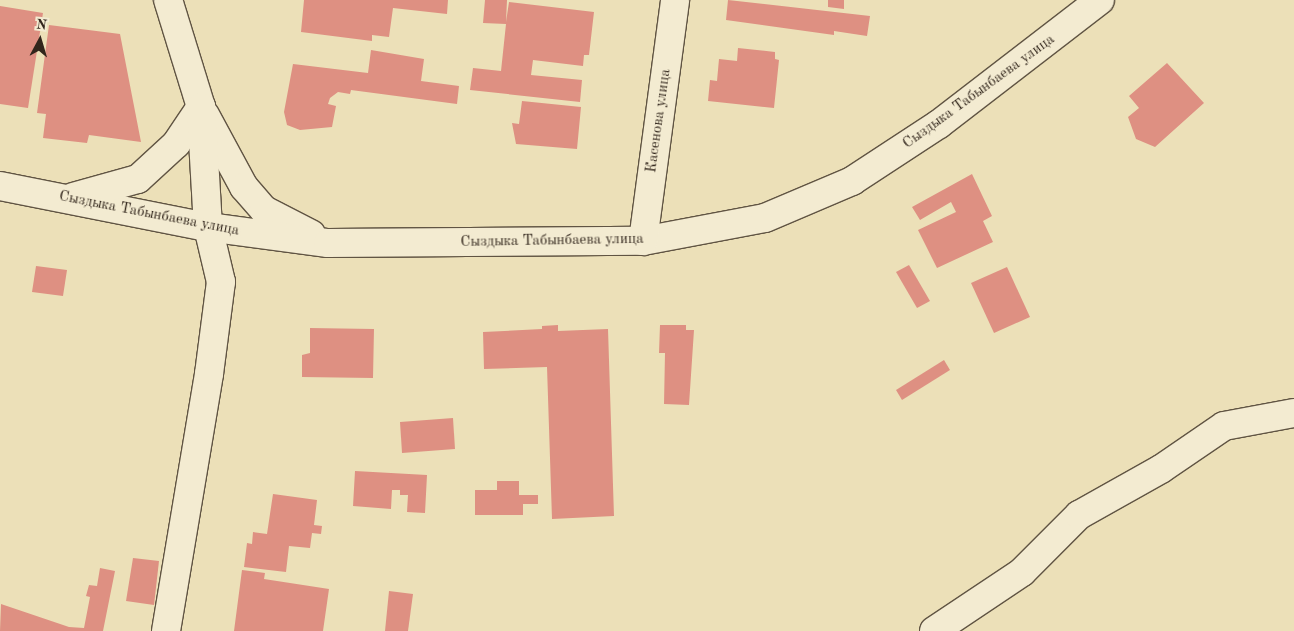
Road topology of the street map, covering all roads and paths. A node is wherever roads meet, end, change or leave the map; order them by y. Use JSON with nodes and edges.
{"nodes":[{"id":1,"x":168,"y":0,"type":"edge"},
{"id":2,"x":675,"y":0,"type":"edge"},
{"id":3,"x":1093,"y":3,"type":"edge"},
{"id":4,"x":201,"y":108,"type":"junction"},
{"id":5,"x":0,"y":186,"type":"edge"},
{"id":6,"x":70,"y":198,"type":"junction"},
{"id":7,"x":208,"y":227,"type":"junction"},
{"id":8,"x":643,"y":241,"type":"junction"},
{"id":9,"x":328,"y":243,"type":"junction"},
{"id":10,"x":1294,"y":413,"type":"edge"},
{"id":11,"x":166,"y":631,"type":"edge"},
{"id":12,"x":934,"y":631,"type":"edge"}],
"edges":[{"from":1,"to":4,"type":"street"},
{"from":2,"to":8,"type":"street","name":"Касенова улица"},
{"from":3,"to":8,"type":"street","name":"Сыздыка Табынбаева улица"},
{"from":4,"to":6,"type":"street"},
{"from":4,"to":7,"type":"street"},
{"from":4,"to":9,"type":"street"},
{"from":5,"to":6,"type":"street","name":"Сыздыка Табынбаева улица"},
{"from":6,"to":7,"type":"street","name":"Сыздыка Табынбаева улица"},
{"from":7,"to":9,"type":"street","name":"Сыздыка Табынбаева улица"},
{"from":7,"to":11,"type":"street"},
{"from":8,"to":9,"type":"street","name":"Сыздыка Табынбаева улица"},
{"from":10,"to":12,"type":"street"}]}
